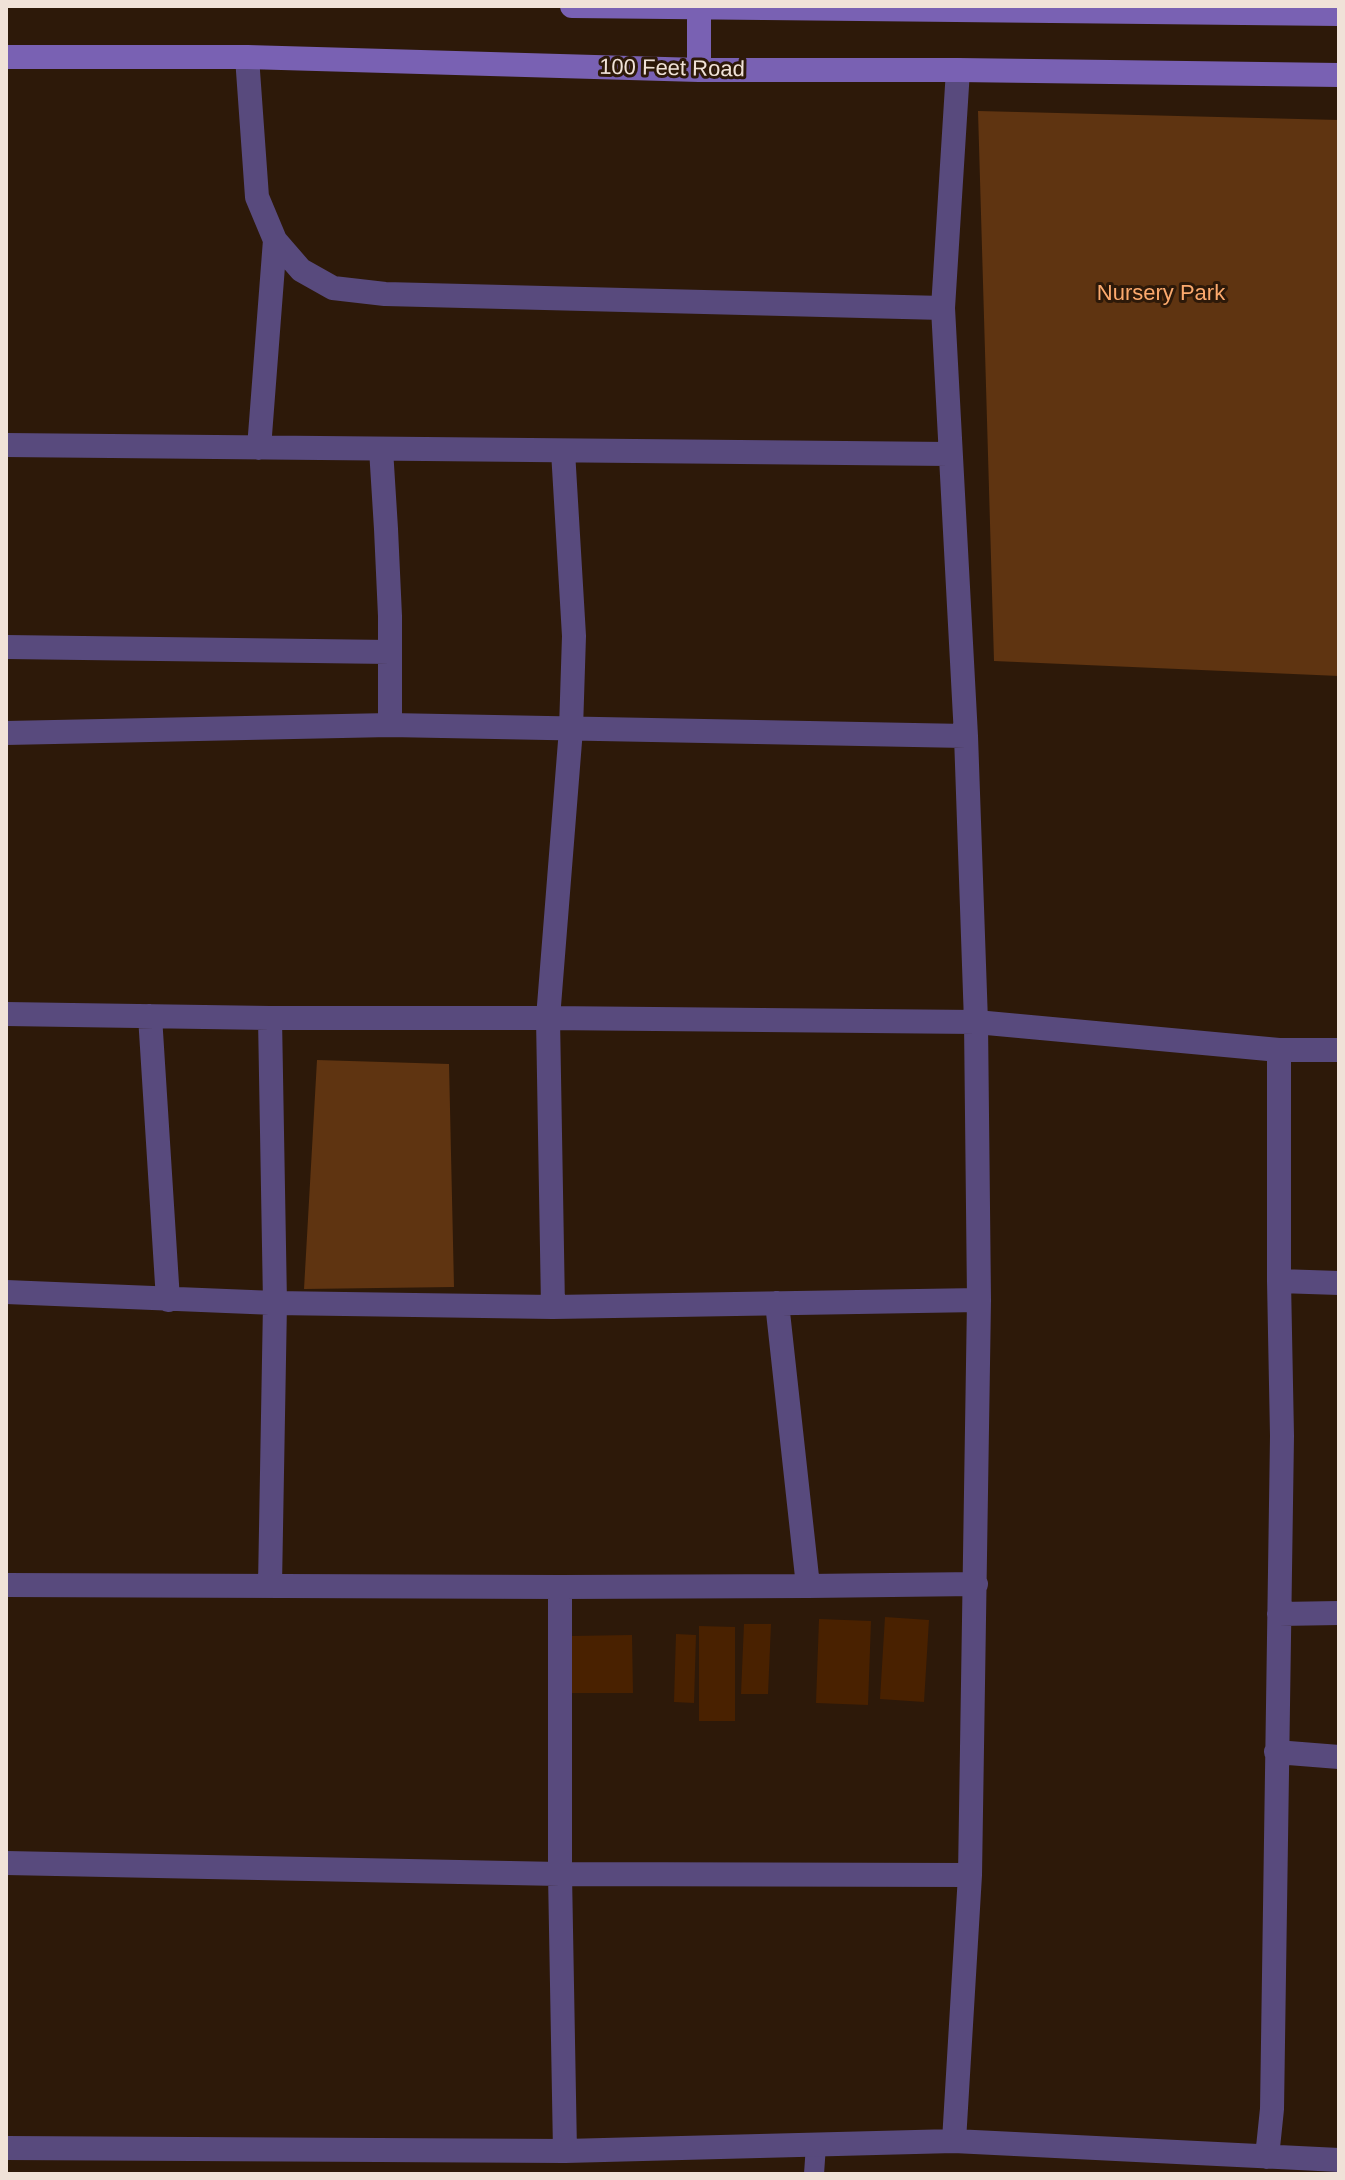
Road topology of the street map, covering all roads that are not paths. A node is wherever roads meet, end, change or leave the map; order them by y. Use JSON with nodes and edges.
{"nodes":[{"id":1,"x":572,"y":6,"type":"edge"},
{"id":2,"x":699,"y":7,"type":"edge"},
{"id":3,"x":1339,"y":14,"type":"edge"},
{"id":4,"x":6,"y":57,"type":"edge"},
{"id":5,"x":247,"y":57,"type":"junction"},
{"id":6,"x":699,"y":70,"type":"junction"},
{"id":7,"x":958,"y":70,"type":"junction"},
{"id":8,"x":1339,"y":75,"type":"edge"},
{"id":9,"x":275,"y":240,"type":"junction"},
{"id":10,"x":943,"y":308,"type":"junction"},
{"id":11,"x":6,"y":445,"type":"edge"},
{"id":12,"x":259,"y":448,"type":"junction"},
{"id":13,"x":381,"y":449,"type":"junction"},
{"id":14,"x":563,"y":451,"type":"junction"},
{"id":15,"x":949,"y":454,"type":"junction"},
{"id":16,"x":6,"y":647,"type":"edge"},
{"id":17,"x":390,"y":652,"type":"junction"},
{"id":18,"x":390,"y":725,"type":"junction"},
{"id":19,"x":571,"y":729,"type":"junction"},
{"id":20,"x":6,"y":733,"type":"edge"},
{"id":21,"x":966,"y":736,"type":"junction"},
{"id":22,"x":6,"y":1014,"type":"edge"},
{"id":23,"x":150,"y":1016,"type":"junction"},
{"id":24,"x":270,"y":1018,"type":"junction"},
{"id":25,"x":548,"y":1018,"type":"junction"},
{"id":26,"x":976,"y":1022,"type":"junction"},
{"id":27,"x":1279,"y":1050,"type":"junction"},
{"id":28,"x":1339,"y":1050,"type":"edge"},
{"id":29,"x":1279,"y":1281,"type":"junction"},
{"id":30,"x":1339,"y":1283,"type":"edge"},
{"id":31,"x":6,"y":1292,"type":"edge"},
{"id":32,"x":168,"y":1300,"type":"junction"},
{"id":33,"x":979,"y":1300,"type":"junction"},
{"id":34,"x":275,"y":1303,"type":"junction"},
{"id":35,"x":777,"y":1303,"type":"junction"},
{"id":36,"x":553,"y":1307,"type":"junction"},
{"id":37,"x":976,"y":1584,"type":"junction"},
{"id":38,"x":6,"y":1585,"type":"edge"},
{"id":39,"x":270,"y":1585,"type":"junction"},
{"id":40,"x":808,"y":1586,"type":"junction"},
{"id":41,"x":560,"y":1587,"type":"junction"},
{"id":42,"x":1339,"y":1613,"type":"edge"},
{"id":43,"x":1279,"y":1614,"type":"junction"},
{"id":44,"x":1276,"y":1752,"type":"junction"},
{"id":45,"x":1339,"y":1757,"type":"edge"},
{"id":46,"x":6,"y":1863,"type":"edge"},
{"id":47,"x":560,"y":1874,"type":"junction"},
{"id":48,"x":970,"y":1875,"type":"junction"},
{"id":49,"x":954,"y":2141,"type":"junction"},
{"id":50,"x":816,"y":2145,"type":"junction"},
{"id":51,"x":6,"y":2148,"type":"edge"},
{"id":52,"x":565,"y":2151,"type":"junction"},
{"id":53,"x":1267,"y":2157,"type":"junction"},
{"id":54,"x":1339,"y":2160,"type":"edge"},
{"id":55,"x":814,"y":2174,"type":"edge"}],
"edges":[{"from":1,"to":2,"type":"main road"},
{"from":2,"to":3,"type":"main road"},
{"from":2,"to":6,"type":"main road"},
{"from":4,"to":5,"type":"main road","name":"100 Feet Road"},
{"from":5,"to":6,"type":"main road","name":"100 Feet Road"},
{"from":5,"to":9,"type":"street"},
{"from":6,"to":7,"type":"main road","name":"100 Feet Road"},
{"from":7,"to":8,"type":"main road","name":"100 Feet Road"},
{"from":7,"to":10,"type":"street"},
{"from":9,"to":10,"type":"street"},
{"from":9,"to":12,"type":"street"},
{"from":10,"to":15,"type":"street"},
{"from":11,"to":12,"type":"street"},
{"from":12,"to":13,"type":"street"},
{"from":13,"to":14,"type":"street"},
{"from":13,"to":17,"type":"street"},
{"from":14,"to":15,"type":"street"},
{"from":14,"to":19,"type":"street"},
{"from":15,"to":21,"type":"street"},
{"from":16,"to":17,"type":"street"},
{"from":17,"to":18,"type":"street"},
{"from":18,"to":19,"type":"street"},
{"from":18,"to":20,"type":"street"},
{"from":19,"to":21,"type":"street"},
{"from":19,"to":25,"type":"street"},
{"from":21,"to":26,"type":"street"},
{"from":22,"to":23,"type":"street"},
{"from":23,"to":24,"type":"street"},
{"from":23,"to":32,"type":"street"},
{"from":24,"to":25,"type":"street"},
{"from":24,"to":34,"type":"street"},
{"from":25,"to":26,"type":"street"},
{"from":25,"to":36,"type":"street"},
{"from":26,"to":27,"type":"street"},
{"from":26,"to":33,"type":"street"},
{"from":27,"to":28,"type":"street"},
{"from":27,"to":29,"type":"street"},
{"from":29,"to":30,"type":"street"},
{"from":29,"to":43,"type":"street"},
{"from":31,"to":32,"type":"street"},
{"from":32,"to":34,"type":"street"},
{"from":33,"to":35,"type":"street"},
{"from":33,"to":37,"type":"street"},
{"from":34,"to":36,"type":"street"},
{"from":34,"to":39,"type":"street"},
{"from":35,"to":36,"type":"street"},
{"from":35,"to":40,"type":"street"},
{"from":37,"to":40,"type":"street"},
{"from":37,"to":48,"type":"street"},
{"from":38,"to":39,"type":"street"},
{"from":39,"to":41,"type":"street"},
{"from":40,"to":41,"type":"street"},
{"from":41,"to":47,"type":"street"},
{"from":42,"to":43,"type":"street"},
{"from":43,"to":44,"type":"street"},
{"from":44,"to":45,"type":"street"},
{"from":44,"to":53,"type":"street"},
{"from":46,"to":47,"type":"street"},
{"from":47,"to":48,"type":"street"},
{"from":47,"to":52,"type":"street"},
{"from":48,"to":49,"type":"street"},
{"from":49,"to":50,"type":"street"},
{"from":49,"to":53,"type":"street"},
{"from":50,"to":52,"type":"street"},
{"from":50,"to":55,"type":"lane"},
{"from":51,"to":52,"type":"street"},
{"from":53,"to":54,"type":"street"}]}
